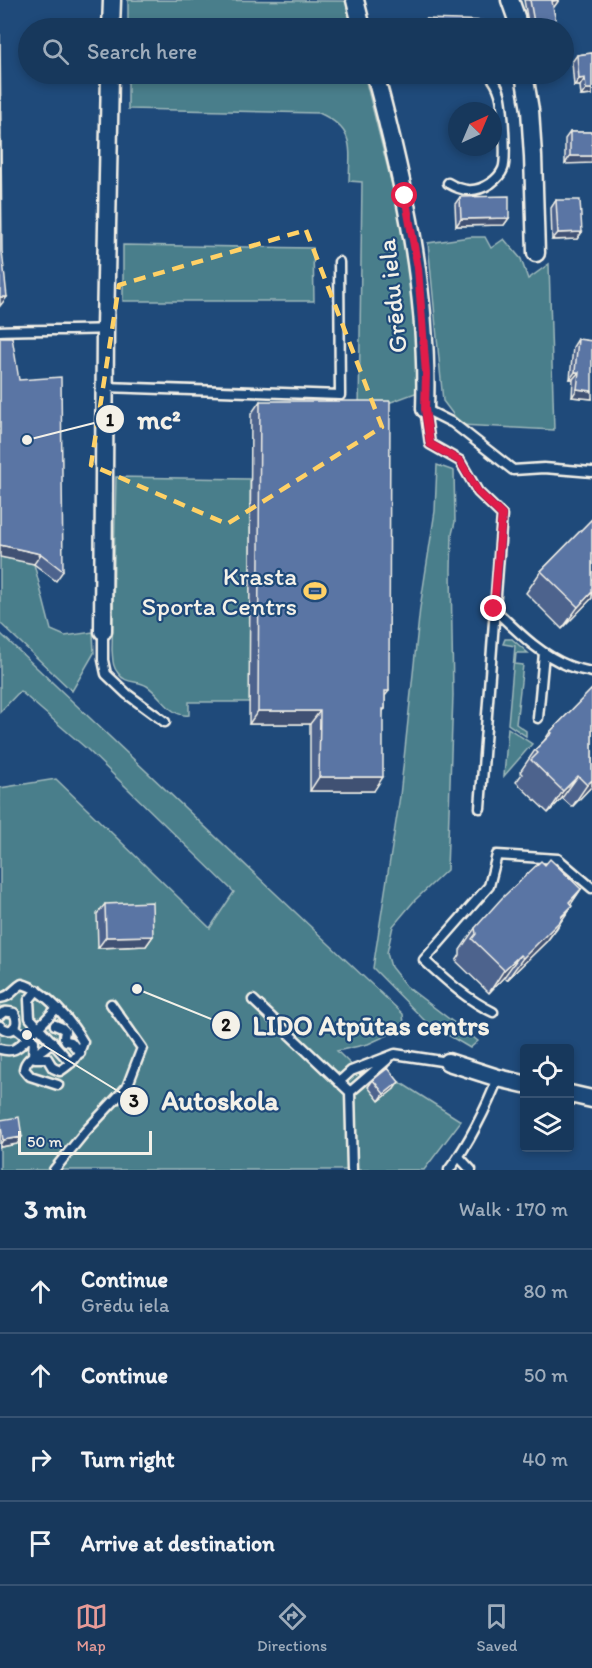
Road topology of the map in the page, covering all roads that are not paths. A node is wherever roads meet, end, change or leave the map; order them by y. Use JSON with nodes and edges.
{"nodes":[{"id":1,"x":112,"y":0,"type":"edge"},
{"id":2,"x":355,"y":0,"type":"edge"},
{"id":3,"x":510,"y":0,"type":"edge"},
{"id":4,"x":111,"y":18,"type":"edge"},
{"id":5,"x":360,"y":18,"type":"edge"},
{"id":6,"x":516,"y":18,"type":"edge"},
{"id":7,"x":110,"y":84,"type":"edge"},
{"id":8,"x":382,"y":84,"type":"edge"},
{"id":9,"x":496,"y":84,"type":"edge"},
{"id":10,"x":526,"y":84,"type":"edge"},
{"id":11,"x":448,"y":183,"type":"dead end"},
{"id":12,"x":536,"y":253,"type":"dead end"},
{"id":13,"x":339,"y":262,"type":"dead end"},
{"id":14,"x":105,"y":329,"type":"junction"},
{"id":15,"x":0,"y":331,"type":"edge"},
{"id":16,"x":105,"y":387,"type":"junction"},
{"id":17,"x":425,"y":409,"type":"junction"},
{"id":18,"x":592,"y":472,"type":"edge"},
{"id":19,"x":494,"y":609,"type":"junction"},
{"id":20,"x":103,"y":631,"type":"joint"},
{"id":21,"x":544,"y":653,"type":"junction"},
{"id":22,"x":592,"y":672,"type":"edge"},
{"id":23,"x":538,"y":718,"type":"dead end"},
{"id":24,"x":165,"y":722,"type":"dead end"},
{"id":25,"x":480,"y":808,"type":"dead end"},
{"id":26,"x":592,"y":888,"type":"edge"},
{"id":27,"x":37,"y":990,"type":"junction"},
{"id":28,"x":0,"y":998,"type":"edge"},
{"id":29,"x":30,"y":999,"type":"junction"},
{"id":30,"x":253,"y":1000,"type":"dead end"},
{"id":31,"x":111,"y":1004,"type":"dead end"},
{"id":32,"x":57,"y":1008,"type":"junction"},
{"id":33,"x":493,"y":1012,"type":"dead end"},
{"id":34,"x":0,"y":1014,"type":"edge"},
{"id":35,"x":64,"y":1016,"type":"junction"},
{"id":36,"x":30,"y":1018,"type":"junction"},
{"id":37,"x":15,"y":1020,"type":"junction"},
{"id":38,"x":54,"y":1024,"type":"junction"},
{"id":39,"x":0,"y":1026,"type":"edge"},
{"id":40,"x":41,"y":1030,"type":"junction"},
{"id":41,"x":31,"y":1039,"type":"junction"},
{"id":42,"x":52,"y":1041,"type":"junction"},
{"id":43,"x":0,"y":1049,"type":"edge"},
{"id":44,"x":80,"y":1053,"type":"junction"},
{"id":45,"x":395,"y":1054,"type":"junction"},
{"id":46,"x":33,"y":1055,"type":"junction"},
{"id":47,"x":448,"y":1062,"type":"joint"},
{"id":48,"x":71,"y":1063,"type":"junction"},
{"id":49,"x":498,"y":1078,"type":"junction"},
{"id":50,"x":339,"y":1082,"type":"junction"},
{"id":51,"x":520,"y":1083,"type":"edge"},
{"id":52,"x":58,"y":1085,"type":"dead end"},
{"id":53,"x":350,"y":1092,"type":"junction"},
{"id":54,"x":574,"y":1095,"type":"edge"},
{"id":55,"x":592,"y":1099,"type":"edge"},
{"id":56,"x":459,"y":1157,"type":"junction"},
{"id":57,"x":54,"y":1170,"type":"edge"},
{"id":58,"x":352,"y":1170,"type":"edge"},
{"id":59,"x":449,"y":1170,"type":"edge"},
{"id":60,"x":471,"y":1170,"type":"edge"}],
"edges":[{"from":1,"to":4,"type":"street"},
{"from":2,"to":5,"type":"street"},
{"from":3,"to":6,"type":"street"},
{"from":7,"to":14,"type":"street"},
{"from":8,"to":17,"type":"street","name":"Grēdu iela"},
{"from":9,"to":11,"type":"lane"},
{"from":10,"to":12,"type":"street"},
{"from":13,"to":16,"type":"lane"},
{"from":14,"to":15,"type":"lane"},
{"from":14,"to":16,"type":"street"},
{"from":16,"to":20,"type":"street"},
{"from":17,"to":18,"type":"lane"},
{"from":17,"to":19,"type":"lane"},
{"from":19,"to":21,"type":"lane"},
{"from":19,"to":25,"type":"lane"},
{"from":20,"to":24,"type":"lane"},
{"from":21,"to":22,"type":"lane"},
{"from":21,"to":23,"type":"lane"},
{"from":26,"to":33,"type":"lane"},
{"from":27,"to":28,"type":"lane"},
{"from":27,"to":29,"type":"lane"},
{"from":27,"to":32,"type":"lane"},
{"from":29,"to":36,"type":"lane"},
{"from":29,"to":37,"type":"lane"},
{"from":30,"to":50,"type":"lane"},
{"from":31,"to":57,"type":"lane"},
{"from":32,"to":35,"type":"lane"},
{"from":32,"to":40,"type":"lane"},
{"from":34,"to":37,"type":"lane"},
{"from":35,"to":38,"type":"lane"},
{"from":35,"to":44,"type":"lane"},
{"from":36,"to":37,"type":"lane"},
{"from":36,"to":40,"type":"lane"},
{"from":37,"to":39,"type":"lane"},
{"from":37,"to":41,"type":"lane"},
{"from":38,"to":40,"type":"lane"},
{"from":38,"to":44,"type":"lane"},
{"from":40,"to":41,"type":"lane"},
{"from":40,"to":42,"type":"lane"},
{"from":41,"to":43,"type":"lane"},
{"from":41,"to":46,"type":"lane"},
{"from":42,"to":46,"type":"lane"},
{"from":42,"to":48,"type":"lane"},
{"from":44,"to":48,"type":"lane"},
{"from":45,"to":47,"type":"lane"},
{"from":45,"to":50,"type":"lane"},
{"from":45,"to":53,"type":"lane"},
{"from":46,"to":48,"type":"lane"},
{"from":46,"to":52,"type":"lane"},
{"from":47,"to":49,"type":"street"},
{"from":49,"to":51,"type":"street"},
{"from":49,"to":56,"type":"lane"},
{"from":50,"to":53,"type":"lane"},
{"from":53,"to":58,"type":"lane"},
{"from":54,"to":55,"type":"street"},
{"from":56,"to":59,"type":"lane"},
{"from":56,"to":60,"type":"lane"}]}
